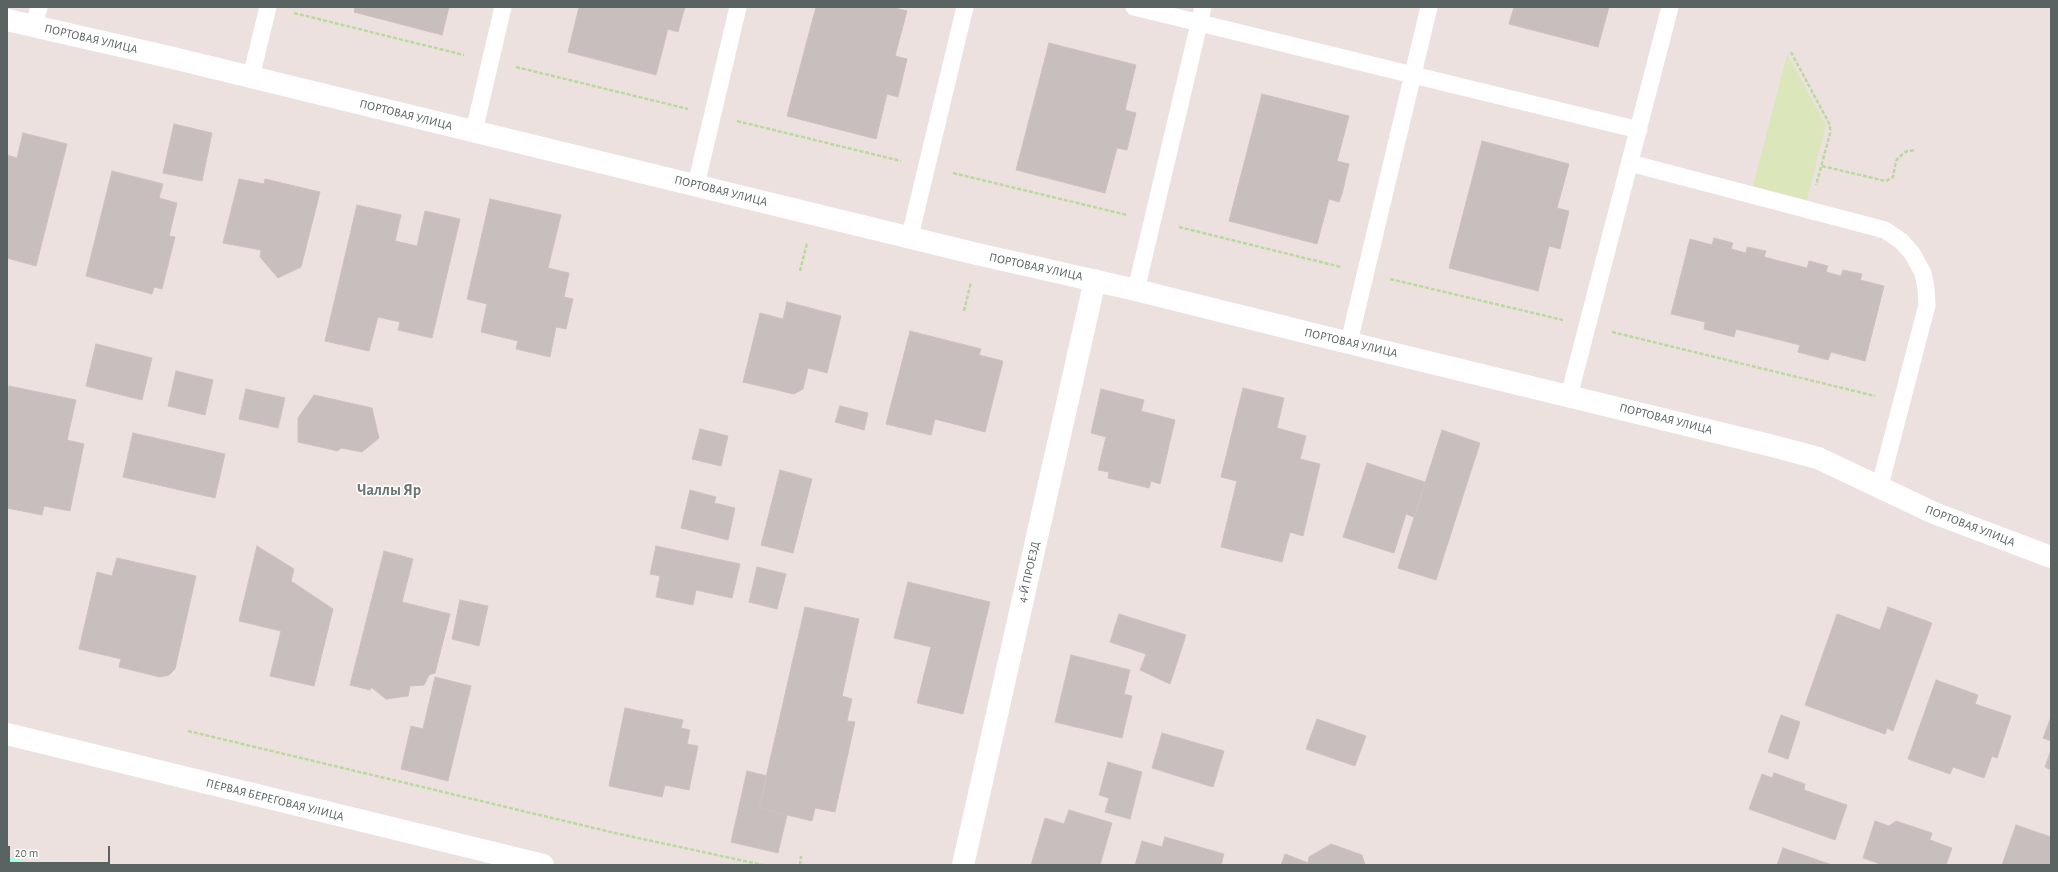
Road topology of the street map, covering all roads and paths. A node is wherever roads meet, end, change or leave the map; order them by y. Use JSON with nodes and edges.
{"nodes":[{"id":1,"x":268,"y":7,"type":"edge"},
{"id":2,"x":503,"y":7,"type":"edge"},
{"id":3,"x":738,"y":7,"type":"edge"},
{"id":4,"x":965,"y":7,"type":"edge"},
{"id":5,"x":1134,"y":7,"type":"edge"},
{"id":6,"x":1429,"y":7,"type":"edge"},
{"id":7,"x":1670,"y":7,"type":"edge"},
{"id":8,"x":1201,"y":15,"type":"edge"},
{"id":9,"x":37,"y":17,"type":"edge"},
{"id":10,"x":7,"y":20,"type":"edge"},
{"id":11,"x":1791,"y":52,"type":"dead end"},
{"id":12,"x":490,"y":61,"type":"junction"},
{"id":13,"x":1413,"y":74,"type":"junction"},
{"id":14,"x":251,"y":77,"type":"junction"},
{"id":15,"x":712,"y":115,"type":"junction"},
{"id":16,"x":1639,"y":130,"type":"junction"},
{"id":17,"x":474,"y":131,"type":"junction"},
{"id":18,"x":1915,"y":150,"type":"dead end"},
{"id":19,"x":1630,"y":163,"type":"junction"},
{"id":20,"x":1822,"y":166,"type":"junction"},
{"id":21,"x":927,"y":167,"type":"junction"},
{"id":22,"x":696,"y":185,"type":"junction"},
{"id":23,"x":1810,"y":210,"type":"junction"},
{"id":24,"x":1152,"y":221,"type":"junction"},
{"id":25,"x":910,"y":236,"type":"junction"},
{"id":26,"x":1366,"y":273,"type":"junction"},
{"id":27,"x":1095,"y":280,"type":"junction"},
{"id":28,"x":1136,"y":290,"type":"junction"},
{"id":29,"x":1588,"y":326,"type":"junction"},
{"id":30,"x":1349,"y":342,"type":"junction"},
{"id":31,"x":1569,"y":396,"type":"junction"},
{"id":32,"x":1901,"y":402,"type":"junction"},
{"id":33,"x":1879,"y":488,"type":"junction"},
{"id":34,"x":2051,"y":557,"type":"edge"},
{"id":35,"x":188,"y":731,"type":"dead end"},
{"id":36,"x":7,"y":734,"type":"edge"},
{"id":37,"x":802,"y":856,"type":"dead end"},
{"id":38,"x":543,"y":865,"type":"edge"},
{"id":39,"x":763,"y":865,"type":"edge"},
{"id":40,"x":800,"y":865,"type":"edge"},
{"id":41,"x":963,"y":865,"type":"edge"}],
"edges":[{"from":1,"to":12,"type":"path"},
{"from":1,"to":14,"type":"lane"},
{"from":2,"to":12,"type":"lane"},
{"from":3,"to":15,"type":"lane"},
{"from":4,"to":21,"type":"lane"},
{"from":5,"to":8,"type":"lane"},
{"from":6,"to":13,"type":"lane"},
{"from":7,"to":16,"type":"lane"},
{"from":8,"to":13,"type":"lane"},
{"from":8,"to":24,"type":"lane"},
{"from":9,"to":10,"type":"street","name":"ПОРТОВАЯ УЛИЦА"},
{"from":9,"to":14,"type":"street","name":"ПОРТОВАЯ УЛИЦА"},
{"from":11,"to":20,"type":"path"},
{"from":12,"to":15,"type":"path"},
{"from":12,"to":17,"type":"lane"},
{"from":13,"to":16,"type":"lane"},
{"from":13,"to":26,"type":"lane"},
{"from":14,"to":17,"type":"street","name":"ПОРТОВАЯ УЛИЦА"},
{"from":15,"to":21,"type":"path"},
{"from":15,"to":22,"type":"lane"},
{"from":16,"to":19,"type":"lane"},
{"from":17,"to":22,"type":"street","name":"ПОРТОВАЯ УЛИЦА"},
{"from":18,"to":20,"type":"path"},
{"from":19,"to":23,"type":"lane"},
{"from":19,"to":29,"type":"lane"},
{"from":20,"to":23,"type":"path"},
{"from":21,"to":24,"type":"path"},
{"from":21,"to":25,"type":"lane"},
{"from":22,"to":25,"type":"street","name":"ПОРТОВАЯ УЛИЦА"},
{"from":23,"to":32,"type":"lane"},
{"from":24,"to":26,"type":"path"},
{"from":24,"to":28,"type":"lane"},
{"from":25,"to":27,"type":"street","name":"ПОРТОВАЯ УЛИЦА"},
{"from":26,"to":29,"type":"path"},
{"from":26,"to":30,"type":"lane"},
{"from":27,"to":28,"type":"street","name":"ПОРТОВАЯ УЛИЦА"},
{"from":27,"to":41,"type":"street","name":"4-Й ПРОЕЗД"},
{"from":28,"to":30,"type":"street","name":"ПОРТОВАЯ УЛИЦА"},
{"from":29,"to":31,"type":"lane"},
{"from":29,"to":32,"type":"path"},
{"from":30,"to":31,"type":"street","name":"ПОРТОВАЯ УЛИЦА"},
{"from":31,"to":33,"type":"street","name":"ПОРТОВАЯ УЛИЦА"},
{"from":32,"to":33,"type":"lane"},
{"from":33,"to":34,"type":"street","name":"ПОРТОВАЯ УЛИЦА"},
{"from":35,"to":39,"type":"path"},
{"from":36,"to":38,"type":"street","name":"ПЕРВАЯ БЕРЕГОВАЯ УЛИЦА"},
{"from":37,"to":40,"type":"path"}]}
